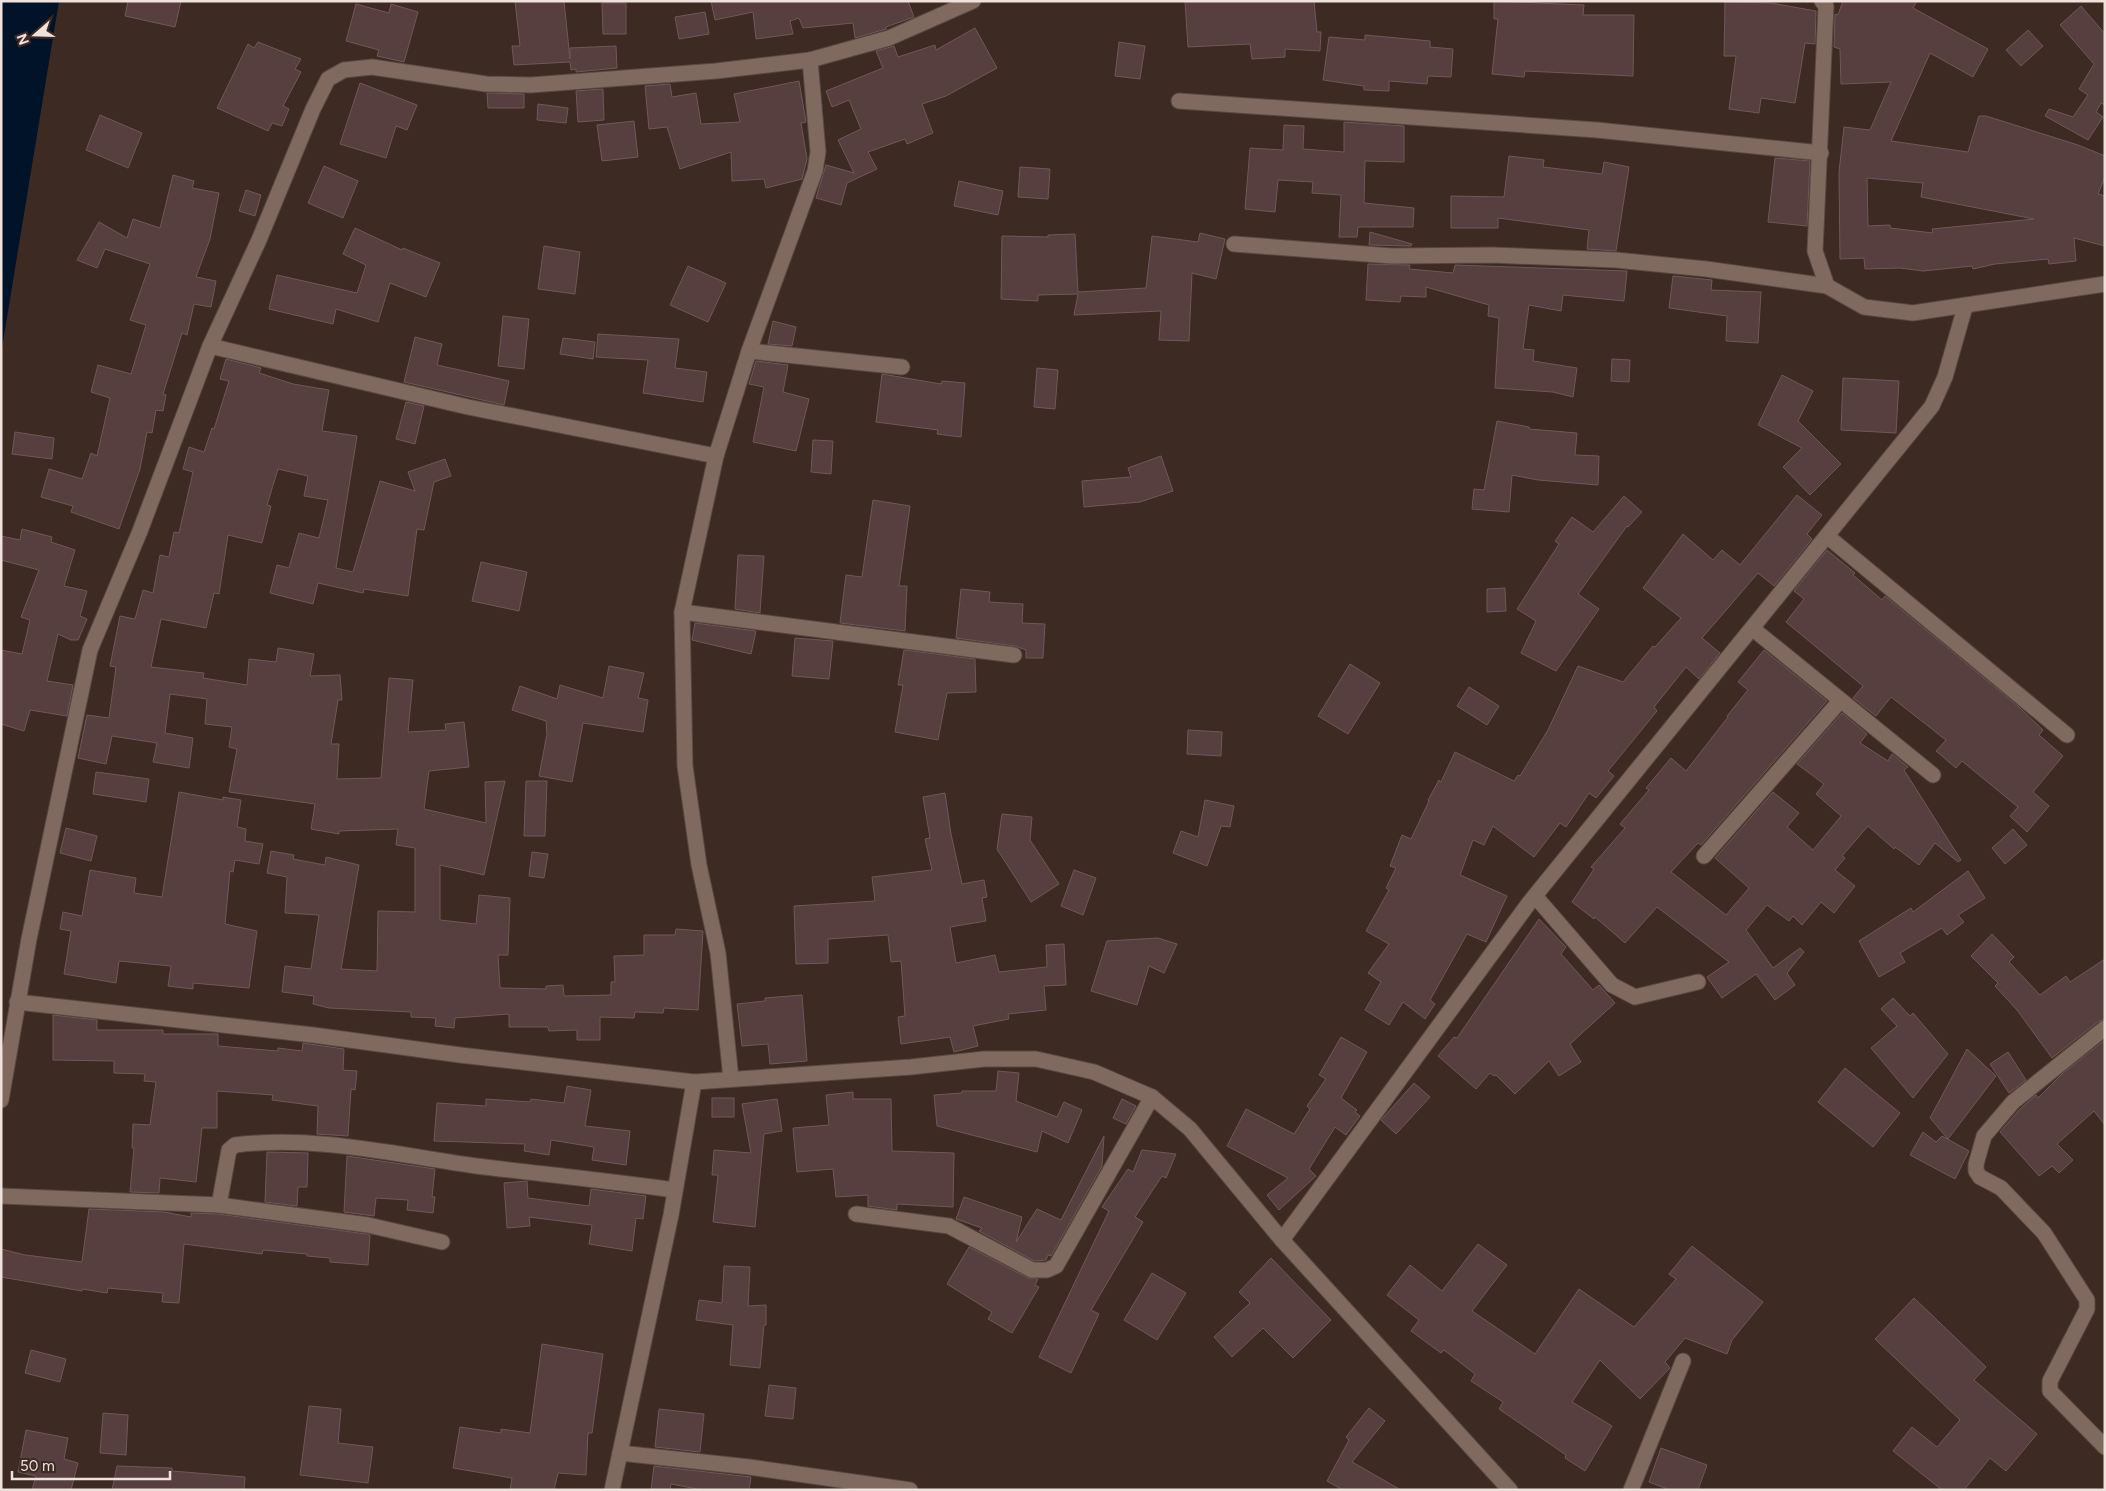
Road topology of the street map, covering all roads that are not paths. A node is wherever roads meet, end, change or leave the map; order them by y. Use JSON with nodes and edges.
{"nodes":[{"id":1,"x":973,"y":1,"type":"edge"},
{"id":2,"x":1822,"y":1,"type":"edge"},
{"id":3,"x":810,"y":60,"type":"junction"},
{"id":4,"x":1179,"y":101,"type":"dead end"},
{"id":5,"x":1821,"y":153,"type":"junction"},
{"id":6,"x":1234,"y":244,"type":"dead end"},
{"id":7,"x":2105,"y":284,"type":"edge"},
{"id":8,"x":1827,"y":286,"type":"junction"},
{"id":9,"x":1965,"y":307,"type":"junction"},
{"id":10,"x":210,"y":346,"type":"junction"},
{"id":11,"x":749,"y":351,"type":"junction"},
{"id":12,"x":902,"y":367,"type":"dead end"},
{"id":13,"x":716,"y":456,"type":"junction"},
{"id":14,"x":1827,"y":536,"type":"junction"},
{"id":15,"x":682,"y":612,"type":"junction"},
{"id":16,"x":1753,"y":629,"type":"junction"},
{"id":17,"x":1014,"y":655,"type":"dead end"},
{"id":18,"x":1840,"y":701,"type":"junction"},
{"id":19,"x":2067,"y":734,"type":"dead end"},
{"id":20,"x":1933,"y":775,"type":"dead end"},
{"id":21,"x":1704,"y":856,"type":"dead end"},
{"id":22,"x":1535,"y":896,"type":"junction"},
{"id":23,"x":1698,"y":982,"type":"dead end"},
{"id":24,"x":17,"y":1002,"type":"junction"},
{"id":25,"x":2105,"y":1028,"type":"edge"},
{"id":26,"x":731,"y":1079,"type":"junction"},
{"id":27,"x":694,"y":1082,"type":"junction"},
{"id":28,"x":1152,"y":1097,"type":"junction"},
{"id":29,"x":1,"y":1100,"type":"edge"},
{"id":30,"x":675,"y":1190,"type":"junction"},
{"id":31,"x":1,"y":1196,"type":"edge"},
{"id":32,"x":219,"y":1205,"type":"junction"},
{"id":33,"x":856,"y":1214,"type":"dead end"},
{"id":34,"x":1282,"y":1240,"type":"junction"},
{"id":35,"x":442,"y":1242,"type":"dead end"},
{"id":36,"x":1683,"y":1361,"type":"dead end"},
{"id":37,"x":2105,"y":1446,"type":"edge"},
{"id":38,"x":620,"y":1453,"type":"junction"},
{"id":39,"x":612,"y":1490,"type":"edge"},
{"id":40,"x":910,"y":1490,"type":"edge"},
{"id":41,"x":1510,"y":1490,"type":"edge"},
{"id":42,"x":1630,"y":1490,"type":"edge"}],
"edges":[{"from":1,"to":3,"type":"street"},
{"from":2,"to":5,"type":"street"},
{"from":3,"to":10,"type":"street"},
{"from":3,"to":11,"type":"street"},
{"from":4,"to":5,"type":"street"},
{"from":5,"to":8,"type":"street"},
{"from":6,"to":8,"type":"street"},
{"from":7,"to":9,"type":"street"},
{"from":8,"to":9,"type":"street"},
{"from":9,"to":14,"type":"street"},
{"from":10,"to":13,"type":"street"},
{"from":10,"to":24,"type":"street"},
{"from":11,"to":12,"type":"street"},
{"from":11,"to":13,"type":"street"},
{"from":13,"to":15,"type":"street"},
{"from":14,"to":16,"type":"street"},
{"from":14,"to":19,"type":"street"},
{"from":15,"to":17,"type":"street"},
{"from":15,"to":26,"type":"street"},
{"from":16,"to":18,"type":"street"},
{"from":16,"to":22,"type":"street"},
{"from":18,"to":20,"type":"street"},
{"from":18,"to":21,"type":"street"},
{"from":22,"to":23,"type":"street"},
{"from":22,"to":34,"type":"street"},
{"from":24,"to":27,"type":"street"},
{"from":24,"to":29,"type":"street"},
{"from":25,"to":37,"type":"street"},
{"from":26,"to":27,"type":"street"},
{"from":26,"to":28,"type":"street"},
{"from":27,"to":30,"type":"street"},
{"from":28,"to":33,"type":"street"},
{"from":28,"to":34,"type":"street"},
{"from":30,"to":32,"type":"street"},
{"from":30,"to":38,"type":"street"},
{"from":31,"to":32,"type":"street"},
{"from":32,"to":35,"type":"street"},
{"from":34,"to":41,"type":"street"},
{"from":36,"to":42,"type":"street"},
{"from":38,"to":39,"type":"street"},
{"from":38,"to":40,"type":"street"}]}
